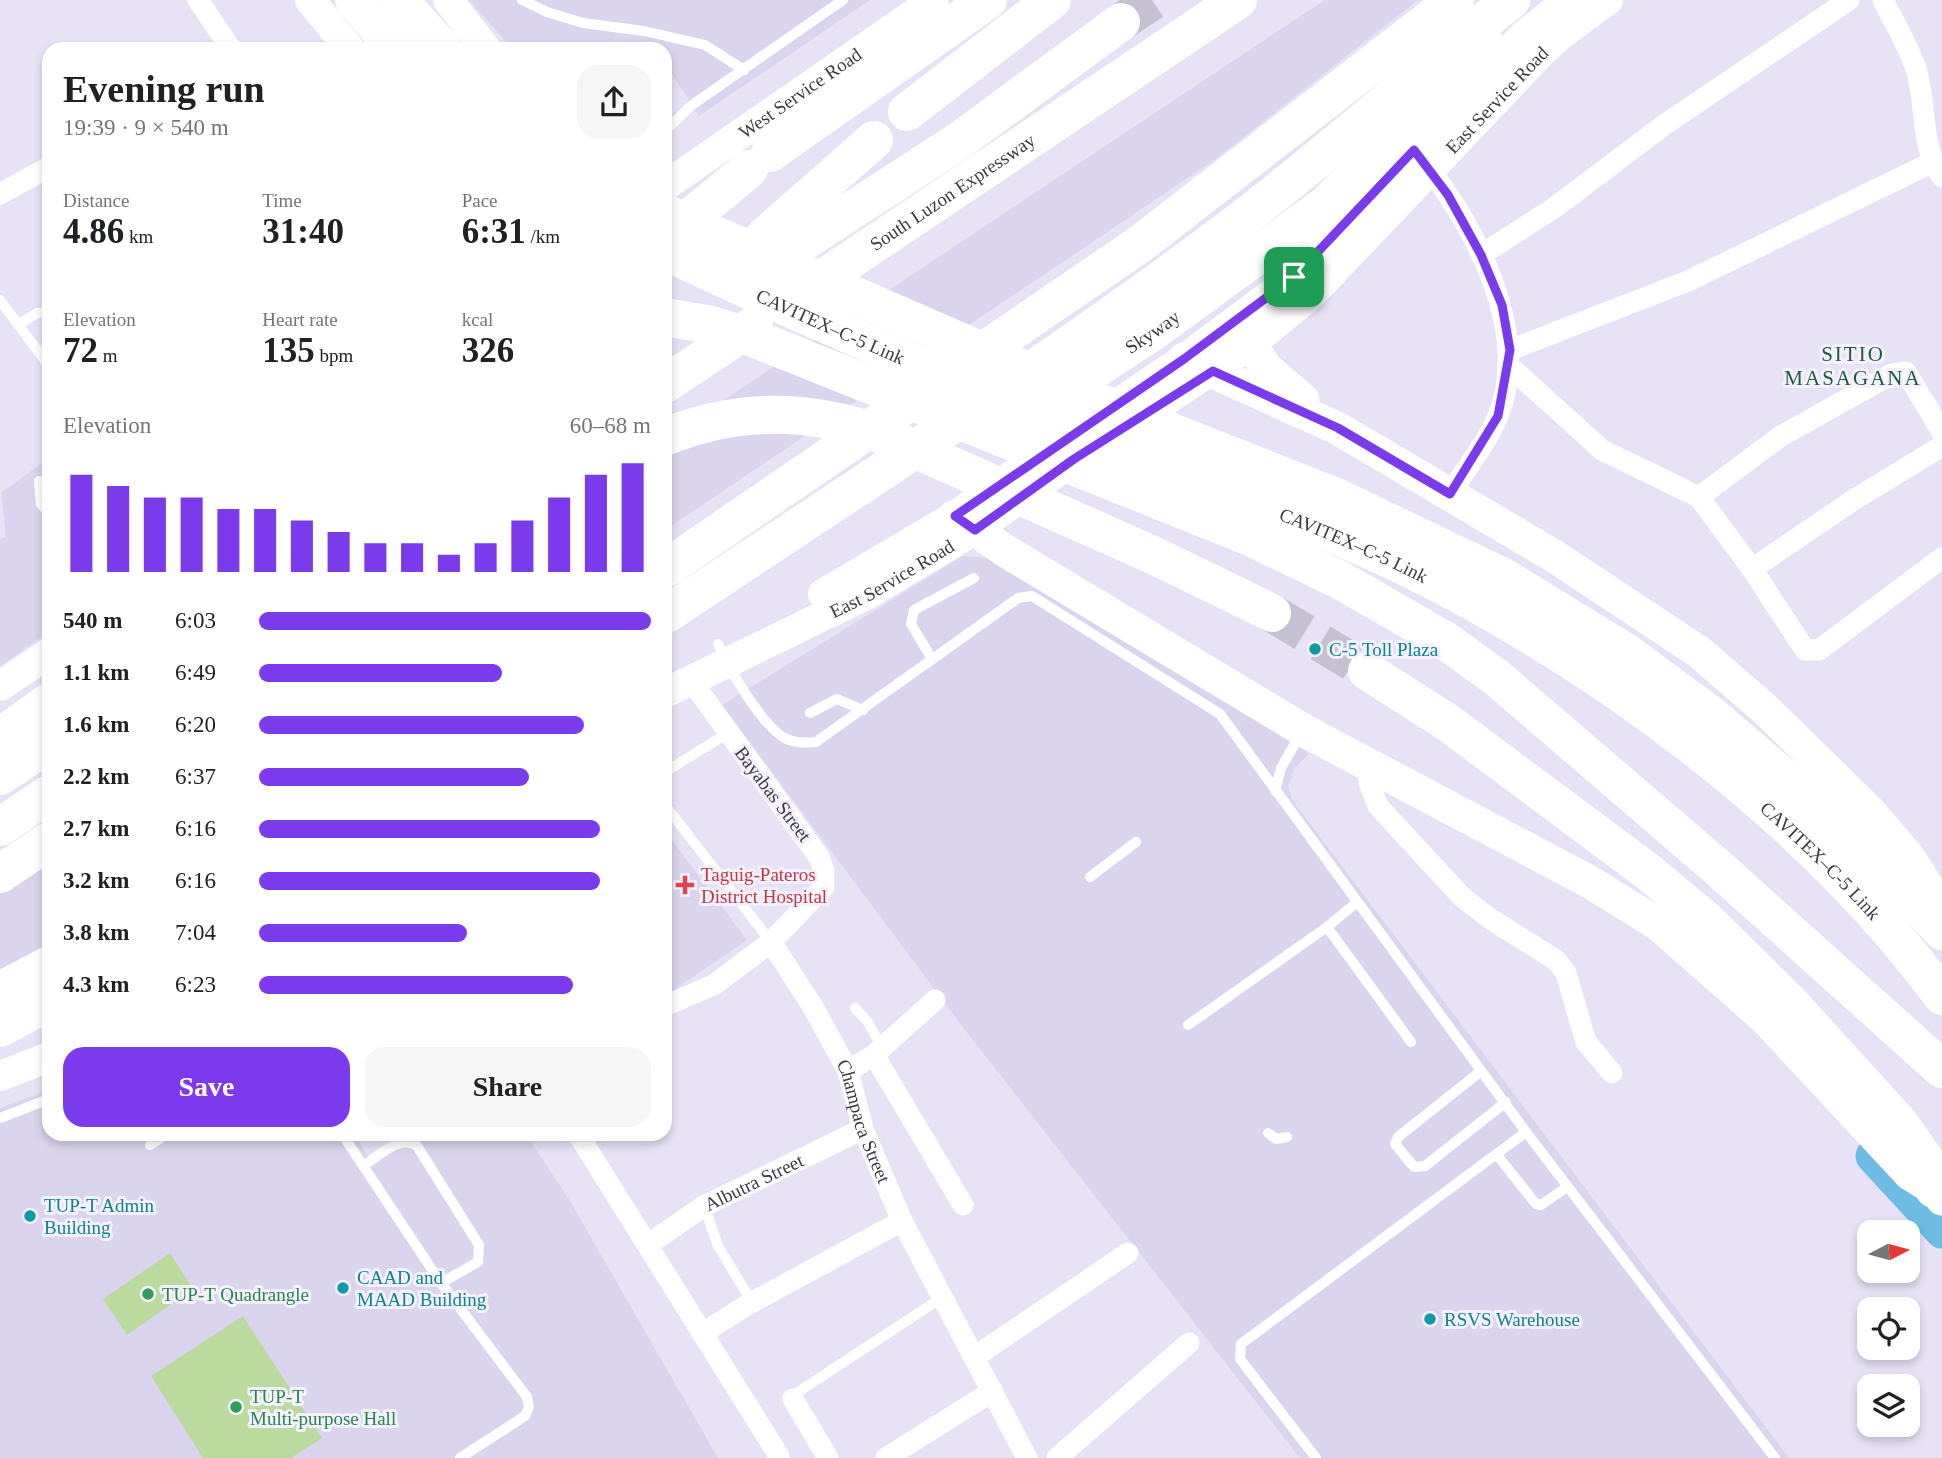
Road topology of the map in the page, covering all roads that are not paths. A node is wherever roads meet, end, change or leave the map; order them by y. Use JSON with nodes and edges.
{"nodes":[{"id":1,"x":198,"y":0,"type":"edge"},
{"id":2,"x":310,"y":0,"type":"edge"},
{"id":3,"x":354,"y":0,"type":"edge"},
{"id":4,"x":399,"y":0,"type":"edge"},
{"id":5,"x":448,"y":0,"type":"edge"},
{"id":6,"x":522,"y":0,"type":"edge"},
{"id":7,"x":843,"y":0,"type":"edge"},
{"id":8,"x":934,"y":0,"type":"edge"},
{"id":9,"x":988,"y":0,"type":"edge"},
{"id":10,"x":1052,"y":0,"type":"edge"},
{"id":11,"x":1238,"y":0,"type":"edge"},
{"id":12,"x":1455,"y":0,"type":"edge"},
{"id":13,"x":1511,"y":0,"type":"edge"},
{"id":14,"x":1523,"y":0,"type":"edge"},
{"id":15,"x":1568,"y":0,"type":"edge"},
{"id":16,"x":1608,"y":0,"type":"edge"},
{"id":17,"x":1849,"y":0,"type":"edge"},
{"id":18,"x":1883,"y":0,"type":"edge"},
{"id":19,"x":1121,"y":22,"type":"tunnel mouth"},
{"id":20,"x":226,"y":42,"type":"edge"},
{"id":21,"x":344,"y":42,"type":"edge"},
{"id":22,"x":390,"y":42,"type":"edge"},
{"id":23,"x":437,"y":42,"type":"edge"},
{"id":24,"x":481,"y":42,"type":"edge"},
{"id":25,"x":744,"y":70,"type":"junction"},
{"id":26,"x":907,"y":112,"type":"dead end"},
{"id":27,"x":672,"y":124,"type":"edge"},
{"id":28,"x":874,"y":140,"type":"dead end"},
{"id":29,"x":1422,"y":160,"type":"junction"},
{"id":30,"x":1936,"y":170,"type":"edge"},
{"id":31,"x":42,"y":171,"type":"edge"},
{"id":32,"x":672,"y":181,"type":"edge"},
{"id":33,"x":0,"y":194,"type":"edge"},
{"id":34,"x":672,"y":216,"type":"edge"},
{"id":35,"x":672,"y":233,"type":"edge"},
{"id":36,"x":672,"y":254,"type":"edge"},
{"id":37,"x":1481,"y":255,"type":"junction"},
{"id":38,"x":716,"y":299,"type":"junction"},
{"id":39,"x":0,"y":300,"type":"edge"},
{"id":40,"x":42,"y":313,"type":"edge"},
{"id":41,"x":672,"y":318,"type":"edge"},
{"id":42,"x":18,"y":325,"type":"junction"},
{"id":43,"x":672,"y":328,"type":"edge"},
{"id":44,"x":1251,"y":344,"type":"junction"},
{"id":45,"x":42,"y":357,"type":"edge"},
{"id":46,"x":1509,"y":358,"type":"junction"},
{"id":47,"x":1199,"y":365,"type":"junction"},
{"id":48,"x":672,"y":379,"type":"edge"},
{"id":49,"x":1338,"y":428,"type":"junction"},
{"id":50,"x":1942,"y":432,"type":"edge"},
{"id":51,"x":672,"y":434,"type":"edge"},
{"id":52,"x":1942,"y":446,"type":"edge"},
{"id":53,"x":40,"y":481,"type":"dead end"},
{"id":54,"x":1450,"y":494,"type":"junction"},
{"id":55,"x":1699,"y":497,"type":"junction"},
{"id":56,"x":42,"y":505,"type":"edge"},
{"id":57,"x":965,"y":523,"type":"junction"},
{"id":58,"x":1942,"y":558,"type":"edge"},
{"id":59,"x":672,"y":564,"type":"edge"},
{"id":60,"x":1752,"y":569,"type":"junction"},
{"id":61,"x":974,"y":578,"type":"dead end"},
{"id":62,"x":719,"y":579,"type":"junction"},
{"id":63,"x":672,"y":610,"type":"edge"},
{"id":64,"x":1272,"y":613,"type":"tunnel mouth"},
{"id":65,"x":722,"y":653,"type":"junction"},
{"id":66,"x":42,"y":658,"type":"edge"},
{"id":67,"x":932,"y":659,"type":"junction"},
{"id":68,"x":1367,"y":671,"type":"tunnel mouth"},
{"id":69,"x":673,"y":681,"type":"edge"},
{"id":70,"x":0,"y":686,"type":"edge"},
{"id":71,"x":42,"y":707,"type":"edge"},
{"id":72,"x":863,"y":710,"type":"junction"},
{"id":73,"x":810,"y":713,"type":"dead end"},
{"id":74,"x":1303,"y":730,"type":"junction"},
{"id":75,"x":728,"y":733,"type":"junction"},
{"id":76,"x":0,"y":737,"type":"edge"},
{"id":77,"x":42,"y":749,"type":"edge"},
{"id":78,"x":1369,"y":766,"type":"junction"},
{"id":79,"x":672,"y":768,"type":"edge"},
{"id":80,"x":0,"y":776,"type":"edge"},
{"id":81,"x":1275,"y":791,"type":"junction"},
{"id":82,"x":42,"y":799,"type":"edge"},
{"id":83,"x":672,"y":814,"type":"edge"},
{"id":84,"x":0,"y":827,"type":"edge"},
{"id":85,"x":1136,"y":842,"type":"dead end"},
{"id":86,"x":42,"y":846,"type":"edge"},
{"id":87,"x":0,"y":874,"type":"edge"},
{"id":88,"x":1090,"y":877,"type":"dead end"},
{"id":89,"x":1356,"y":903,"type":"junction"},
{"id":90,"x":1942,"y":911,"type":"edge"},
{"id":91,"x":1327,"y":927,"type":"junction"},
{"id":92,"x":1942,"y":932,"type":"edge"},
{"id":93,"x":771,"y":942,"type":"junction"},
{"id":94,"x":42,"y":969,"type":"edge"},
{"id":95,"x":0,"y":991,"type":"edge"},
{"id":96,"x":1942,"y":996,"type":"edge"},
{"id":97,"x":935,"y":1000,"type":"dead end"},
{"id":98,"x":672,"y":1003,"type":"edge"},
{"id":99,"x":42,"y":1006,"type":"edge"},
{"id":100,"x":855,"y":1008,"type":"dead end"},
{"id":101,"x":1188,"y":1025,"type":"dead end"},
{"id":102,"x":0,"y":1028,"type":"edge"},
{"id":103,"x":1411,"y":1042,"type":"dead end"},
{"id":104,"x":878,"y":1051,"type":"junction"},
{"id":105,"x":42,"y":1060,"type":"edge"},
{"id":106,"x":1942,"y":1069,"type":"edge"},
{"id":107,"x":848,"y":1071,"type":"junction"},
{"id":108,"x":1481,"y":1071,"type":"junction"},
{"id":109,"x":1612,"y":1073,"type":"dead end"},
{"id":110,"x":0,"y":1076,"type":"edge"},
{"id":111,"x":42,"y":1082,"type":"edge"},
{"id":112,"x":0,"y":1097,"type":"edge"},
{"id":113,"x":42,"y":1102,"type":"edge"},
{"id":114,"x":1506,"y":1102,"type":"junction"},
{"id":115,"x":0,"y":1118,"type":"edge"},
{"id":116,"x":863,"y":1129,"type":"junction"},
{"id":117,"x":1526,"y":1132,"type":"junction"},
{"id":118,"x":1268,"y":1133,"type":"dead end"},
{"id":119,"x":1287,"y":1137,"type":"dead end"},
{"id":120,"x":156,"y":1141,"type":"edge"},
{"id":121,"x":347,"y":1141,"type":"edge"},
{"id":122,"x":583,"y":1141,"type":"edge"},
{"id":123,"x":149,"y":1145,"type":"dead end"},
{"id":124,"x":1497,"y":1155,"type":"junction"},
{"id":125,"x":363,"y":1166,"type":"junction"},
{"id":126,"x":1567,"y":1187,"type":"junction"},
{"id":127,"x":1938,"y":1194,"type":"edge"},
{"id":128,"x":963,"y":1205,"type":"dead end"},
{"id":129,"x":704,"y":1206,"type":"junction"},
{"id":130,"x":902,"y":1222,"type":"junction"},
{"id":131,"x":649,"y":1244,"type":"junction"},
{"id":132,"x":1128,"y":1252,"type":"dead end"},
{"id":133,"x":441,"y":1283,"type":"junction"},
{"id":134,"x":943,"y":1297,"type":"junction"},
{"id":135,"x":752,"y":1302,"type":"junction"},
{"id":136,"x":703,"y":1333,"type":"junction"},
{"id":137,"x":1189,"y":1343,"type":"dead end"},
{"id":138,"x":976,"y":1356,"type":"junction"},
{"id":139,"x":993,"y":1391,"type":"junction"},
{"id":140,"x":793,"y":1399,"type":"joint"},
{"id":141,"x":779,"y":1456,"type":"dead end"},
{"id":142,"x":460,"y":1458,"type":"edge"},
{"id":143,"x":828,"y":1458,"type":"edge"},
{"id":144,"x":886,"y":1458,"type":"edge"},
{"id":145,"x":1027,"y":1458,"type":"edge"},
{"id":146,"x":1057,"y":1458,"type":"edge"},
{"id":147,"x":1316,"y":1458,"type":"edge"},
{"id":148,"x":1775,"y":1458,"type":"edge"}],
"edges":[{"from":1,"to":20,"type":"street"},
{"from":2,"to":21,"type":"main road"},
{"from":3,"to":22,"type":"highway"},
{"from":4,"to":23,"type":"highway"},
{"from":5,"to":24,"type":"main road"},
{"from":6,"to":25,"type":"lane"},
{"from":7,"to":25,"type":"lane"},
{"from":8,"to":32,"type":"main road","name":"West Service Road"},
{"from":9,"to":35,"type":"highway"},
{"from":10,"to":26,"type":"highway"},
{"from":11,"to":48,"type":"highway","name":"South Luzon Expressway"},
{"from":12,"to":59,"type":"highway"},
{"from":13,"to":62,"type":"highway","name":"Skyway"},
{"from":14,"to":62,"type":"highway","name":"Skyway"},
{"from":15,"to":29,"type":"main road","name":"East Service Road"},
{"from":16,"to":29,"type":"main road","name":"East Service Road"},
{"from":17,"to":37,"type":"street"},
{"from":18,"to":30,"type":"street"},
{"from":19,"to":38,"type":"highway","name":"South Luzon Expressway"},
{"from":25,"to":27,"type":"lane"},
{"from":28,"to":38,"type":"highway","name":"South Luzon Expressway"},
{"from":29,"to":37,"type":"street"},
{"from":29,"to":44,"type":"main road","name":"East Service Road"},
{"from":29,"to":47,"type":"main road","name":"East Service Road"},
{"from":30,"to":46,"type":"street"},
{"from":31,"to":33,"type":"street"},
{"from":34,"to":92,"type":"highway","name":"CAVITEX–C-5 Link"},
{"from":36,"to":96,"type":"highway","name":"CAVITEX–C-5 Link"},
{"from":37,"to":46,"type":"street"},
{"from":38,"to":43,"type":"highway","name":"South Luzon Expressway"},
{"from":39,"to":42,"type":"lane"},
{"from":40,"to":42,"type":"lane"},
{"from":41,"to":106,"type":"highway"},
{"from":42,"to":45,"type":"lane"},
{"from":44,"to":47,"type":"main road","name":"East Service Road"},
{"from":44,"to":49,"type":"main road"},
{"from":46,"to":54,"type":"street"},
{"from":46,"to":55,"type":"street"},
{"from":47,"to":49,"type":"main road"},
{"from":47,"to":57,"type":"main road","name":"East Service Road"},
{"from":49,"to":54,"type":"main road"},
{"from":50,"to":55,"type":"street"},
{"from":51,"to":64,"type":"highway"},
{"from":52,"to":60,"type":"street"},
{"from":53,"to":56,"type":"lane"},
{"from":54,"to":90,"type":"main road"},
{"from":55,"to":60,"type":"street"},
{"from":57,"to":65,"type":"main road","name":"East Service Road"},
{"from":57,"to":74,"type":"main road"},
{"from":58,"to":60,"type":"street"},
{"from":61,"to":67,"type":"lane"},
{"from":62,"to":63,"type":"highway","name":"Skyway"},
{"from":65,"to":69,"type":"main road","name":"East Service Road"},
{"from":65,"to":72,"type":"lane"},
{"from":66,"to":70,"type":"main road"},
{"from":67,"to":72,"type":"lane"},
{"from":67,"to":81,"type":"lane"},
{"from":68,"to":127,"type":"highway"},
{"from":69,"to":75,"type":"street","name":"Bayabas Street"},
{"from":71,"to":76,"type":"highway"},
{"from":72,"to":73,"type":"lane"},
{"from":74,"to":78,"type":"main road"},
{"from":74,"to":81,"type":"lane"},
{"from":75,"to":79,"type":"lane"},
{"from":75,"to":93,"type":"street","name":"Bayabas Street"},
{"from":77,"to":80,"type":"highway"},
{"from":78,"to":109,"type":"street"},
{"from":78,"to":127,"type":"main road"},
{"from":81,"to":89,"type":"lane"},
{"from":82,"to":84,"type":"highway"},
{"from":83,"to":93,"type":"lane","name":"Champaca Street"},
{"from":85,"to":88,"type":"lane"},
{"from":86,"to":87,"type":"highway"},
{"from":89,"to":91,"type":"lane"},
{"from":89,"to":108,"type":"lane"},
{"from":91,"to":101,"type":"lane"},
{"from":91,"to":103,"type":"lane"},
{"from":93,"to":98,"type":"street","name":"Bayabas Street"},
{"from":93,"to":107,"type":"street","name":"Champaca Street"},
{"from":94,"to":95,"type":"highway"},
{"from":97,"to":104,"type":"street"},
{"from":99,"to":102,"type":"highway"},
{"from":100,"to":104,"type":"lane"},
{"from":104,"to":107,"type":"street"},
{"from":104,"to":128,"type":"street"},
{"from":105,"to":110,"type":"main road"},
{"from":107,"to":116,"type":"street","name":"Champaca Street"},
{"from":108,"to":114,"type":"lane"},
{"from":108,"to":114,"type":"lane"},
{"from":111,"to":112,"type":"main road"},
{"from":113,"to":115,"type":"lane"},
{"from":114,"to":117,"type":"lane"},
{"from":116,"to":129,"type":"street","name":"Albutra Street"},
{"from":116,"to":130,"type":"street","name":"Champaca Street"},
{"from":117,"to":124,"type":"lane"},
{"from":117,"to":126,"type":"lane"},
{"from":118,"to":119,"type":"lane"},
{"from":120,"to":123,"type":"lane"},
{"from":121,"to":125,"type":"lane"},
{"from":122,"to":131,"type":"street"},
{"from":124,"to":126,"type":"lane"},
{"from":124,"to":147,"type":"lane"},
{"from":125,"to":133,"type":"lane"},
{"from":125,"to":133,"type":"lane"},
{"from":126,"to":148,"type":"lane"},
{"from":129,"to":131,"type":"street","name":"Albutra Street"},
{"from":129,"to":135,"type":"lane"},
{"from":130,"to":134,"type":"street","name":"Champaca Street"},
{"from":130,"to":135,"type":"street"},
{"from":131,"to":136,"type":"street"},
{"from":132,"to":138,"type":"street"},
{"from":133,"to":142,"type":"lane"},
{"from":134,"to":138,"type":"street","name":"Champaca Street"},
{"from":134,"to":140,"type":"lane"},
{"from":135,"to":136,"type":"street"},
{"from":136,"to":141,"type":"street"},
{"from":137,"to":146,"type":"street"},
{"from":138,"to":139,"type":"street","name":"Champaca Street"},
{"from":139,"to":144,"type":"street"},
{"from":139,"to":145,"type":"street","name":"Champaca Street"},
{"from":140,"to":143,"type":"street"}]}
